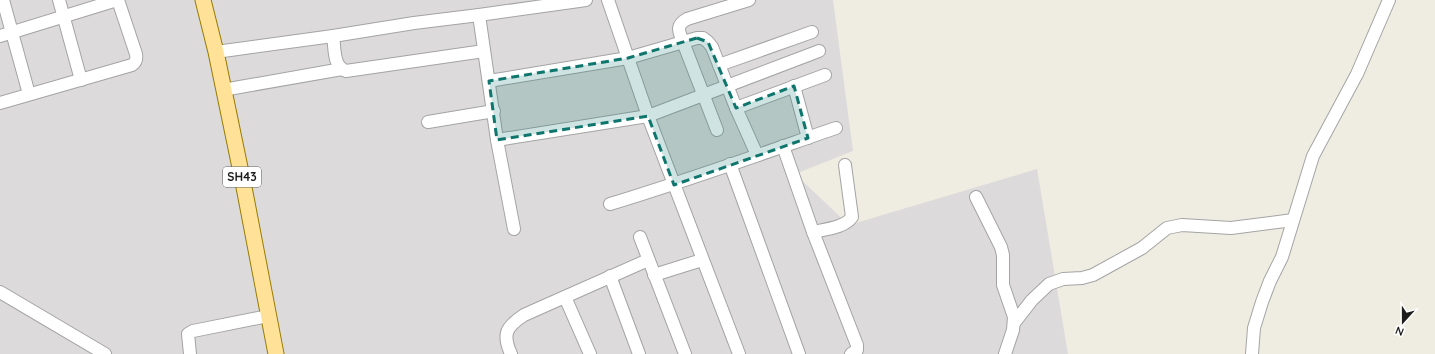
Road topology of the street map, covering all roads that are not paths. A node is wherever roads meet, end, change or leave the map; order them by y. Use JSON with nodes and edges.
{"nodes":[{"id":1,"x":3,"y":0,"type":"edge"},
{"id":2,"x":59,"y":0,"type":"edge"},
{"id":3,"x":118,"y":0,"type":"edge"},
{"id":4,"x":203,"y":0,"type":"edge"},
{"id":5,"x":211,"y":0,"type":"edge"},
{"id":6,"x":586,"y":0,"type":"edge"},
{"id":7,"x":608,"y":0,"type":"edge"},
{"id":8,"x":749,"y":0,"type":"edge"},
{"id":9,"x":1389,"y":0,"type":"edge"},
{"id":10,"x":63,"y":16,"type":"junction"},
{"id":11,"x":479,"y":16,"type":"junction"},
{"id":12,"x":812,"y":32,"type":"dead end"},
{"id":13,"x":6,"y":34,"type":"edge"},
{"id":14,"x":333,"y":36,"type":"junction"},
{"id":15,"x":212,"y":37,"type":"junction"},
{"id":16,"x":683,"y":42,"type":"junction"},
{"id":17,"x":484,"y":51,"type":"junction"},
{"id":18,"x":819,"y":51,"type":"dead end"},
{"id":19,"x":216,"y":52,"type":"junction"},
{"id":20,"x":628,"y":58,"type":"junction"},
{"id":21,"x":719,"y":65,"type":"junction"},
{"id":22,"x":342,"y":69,"type":"junction"},
{"id":23,"x":826,"y":75,"type":"dead end"},
{"id":24,"x":80,"y":80,"type":"junction"},
{"id":25,"x":489,"y":81,"type":"junction"},
{"id":26,"x":727,"y":85,"type":"junction"},
{"id":27,"x":794,"y":86,"type":"junction"},
{"id":28,"x":223,"y":90,"type":"junction"},
{"id":29,"x":29,"y":94,"type":"junction"},
{"id":30,"x":704,"y":94,"type":"junction"},
{"id":31,"x":0,"y":103,"type":"edge"},
{"id":32,"x":736,"y":108,"type":"junction"},
{"id":33,"x":494,"y":111,"type":"junction"},
{"id":34,"x":648,"y":116,"type":"junction"},
{"id":35,"x":428,"y":122,"type":"dead end"},
{"id":36,"x":836,"y":128,"type":"dead end"},
{"id":37,"x":717,"y":130,"type":"dead end"},
{"id":38,"x":808,"y":138,"type":"junction"},
{"id":39,"x":497,"y":140,"type":"junction"},
{"id":40,"x":783,"y":146,"type":"junction"},
{"id":41,"x":757,"y":155,"type":"junction"},
{"id":42,"x":730,"y":164,"type":"junction"},
{"id":43,"x":845,"y":165,"type":"dead end"},
{"id":44,"x":674,"y":185,"type":"junction"},
{"id":45,"x":976,"y":197,"type":"dead end"},
{"id":46,"x":610,"y":204,"type":"dead end"},
{"id":47,"x":1293,"y":220,"type":"junction"},
{"id":48,"x":514,"y":229,"type":"dead end"},
{"id":49,"x":813,"y":232,"type":"junction"},
{"id":50,"x":640,"y":237,"type":"dead end"},
{"id":51,"x":648,"y":260,"type":"junction"},
{"id":52,"x":702,"y":260,"type":"junction"},
{"id":53,"x":654,"y":275,"type":"junction"},
{"id":54,"x":610,"y":276,"type":"junction"},
{"id":55,"x":0,"y":292,"type":"edge"},
{"id":56,"x":565,"y":297,"type":"junction"},
{"id":57,"x":268,"y":316,"type":"junction"},
{"id":58,"x":1014,"y":323,"type":"junction"},
{"id":59,"x":855,"y":353,"type":"edge"},
{"id":60,"x":105,"y":354,"type":"edge"},
{"id":61,"x":190,"y":354,"type":"edge"},
{"id":62,"x":276,"y":354,"type":"edge"},
{"id":63,"x":511,"y":354,"type":"edge"},
{"id":64,"x":590,"y":354,"type":"edge"},
{"id":65,"x":639,"y":354,"type":"edge"},
{"id":66,"x":686,"y":354,"type":"edge"},
{"id":67,"x":739,"y":354,"type":"edge"},
{"id":68,"x":799,"y":354,"type":"edge"},
{"id":69,"x":1005,"y":354,"type":"edge"},
{"id":70,"x":1252,"y":354,"type":"edge"}],
"edges":[{"from":1,"to":13,"type":"street"},
{"from":2,"to":10,"type":"street"},
{"from":3,"to":10,"type":"street"},
{"from":3,"to":24,"type":"street"},
{"from":4,"to":15,"type":"main road","number":"SH43"},
{"from":5,"to":15,"type":"street"},
{"from":6,"to":11,"type":"street"},
{"from":7,"to":20,"type":"street"},
{"from":8,"to":16,"type":"street"},
{"from":9,"to":47,"type":"street"},
{"from":10,"to":13,"type":"street"},
{"from":10,"to":24,"type":"street"},
{"from":11,"to":14,"type":"street"},
{"from":11,"to":17,"type":"street"},
{"from":12,"to":21,"type":"street"},
{"from":13,"to":29,"type":"street"},
{"from":14,"to":19,"type":"street"},
{"from":14,"to":22,"type":"street"},
{"from":15,"to":19,"type":"main road","number":"SH43"},
{"from":16,"to":20,"type":"street"},
{"from":16,"to":21,"type":"street"},
{"from":16,"to":30,"type":"street"},
{"from":17,"to":22,"type":"street"},
{"from":17,"to":25,"type":"street"},
{"from":18,"to":26,"type":"street"},
{"from":19,"to":28,"type":"main road","number":"SH43"},
{"from":20,"to":25,"type":"street"},
{"from":20,"to":34,"type":"street"},
{"from":21,"to":26,"type":"street"},
{"from":22,"to":28,"type":"street"},
{"from":23,"to":27,"type":"street"},
{"from":24,"to":29,"type":"street"},
{"from":25,"to":33,"type":"street"},
{"from":26,"to":30,"type":"street"},
{"from":26,"to":32,"type":"street"},
{"from":27,"to":32,"type":"street"},
{"from":27,"to":38,"type":"street"},
{"from":28,"to":57,"type":"main road","number":"SH43"},
{"from":29,"to":31,"type":"street"},
{"from":30,"to":34,"type":"street"},
{"from":30,"to":37,"type":"street"},
{"from":32,"to":41,"type":"street"},
{"from":33,"to":35,"type":"street"},
{"from":33,"to":39,"type":"street"},
{"from":34,"to":39,"type":"street"},
{"from":34,"to":44,"type":"street"},
{"from":36,"to":38,"type":"street"},
{"from":38,"to":40,"type":"street"},
{"from":39,"to":48,"type":"street"},
{"from":40,"to":41,"type":"street"},
{"from":40,"to":49,"type":"street"},
{"from":41,"to":42,"type":"street"},
{"from":42,"to":44,"type":"street"},
{"from":42,"to":68,"type":"street"},
{"from":43,"to":49,"type":"street"},
{"from":44,"to":46,"type":"street"},
{"from":44,"to":52,"type":"street"},
{"from":45,"to":58,"type":"street"},
{"from":47,"to":58,"type":"street"},
{"from":47,"to":70,"type":"street"},
{"from":49,"to":59,"type":"street"},
{"from":50,"to":51,"type":"street"},
{"from":51,"to":53,"type":"street"},
{"from":51,"to":54,"type":"street"},
{"from":52,"to":53,"type":"street"},
{"from":52,"to":67,"type":"street"},
{"from":53,"to":66,"type":"street"},
{"from":54,"to":56,"type":"street"},
{"from":54,"to":65,"type":"street"},
{"from":55,"to":60,"type":"street"},
{"from":56,"to":63,"type":"street"},
{"from":56,"to":64,"type":"street"},
{"from":57,"to":61,"type":"street"},
{"from":57,"to":62,"type":"main road","number":"SH43"},
{"from":58,"to":69,"type":"street"}]}
